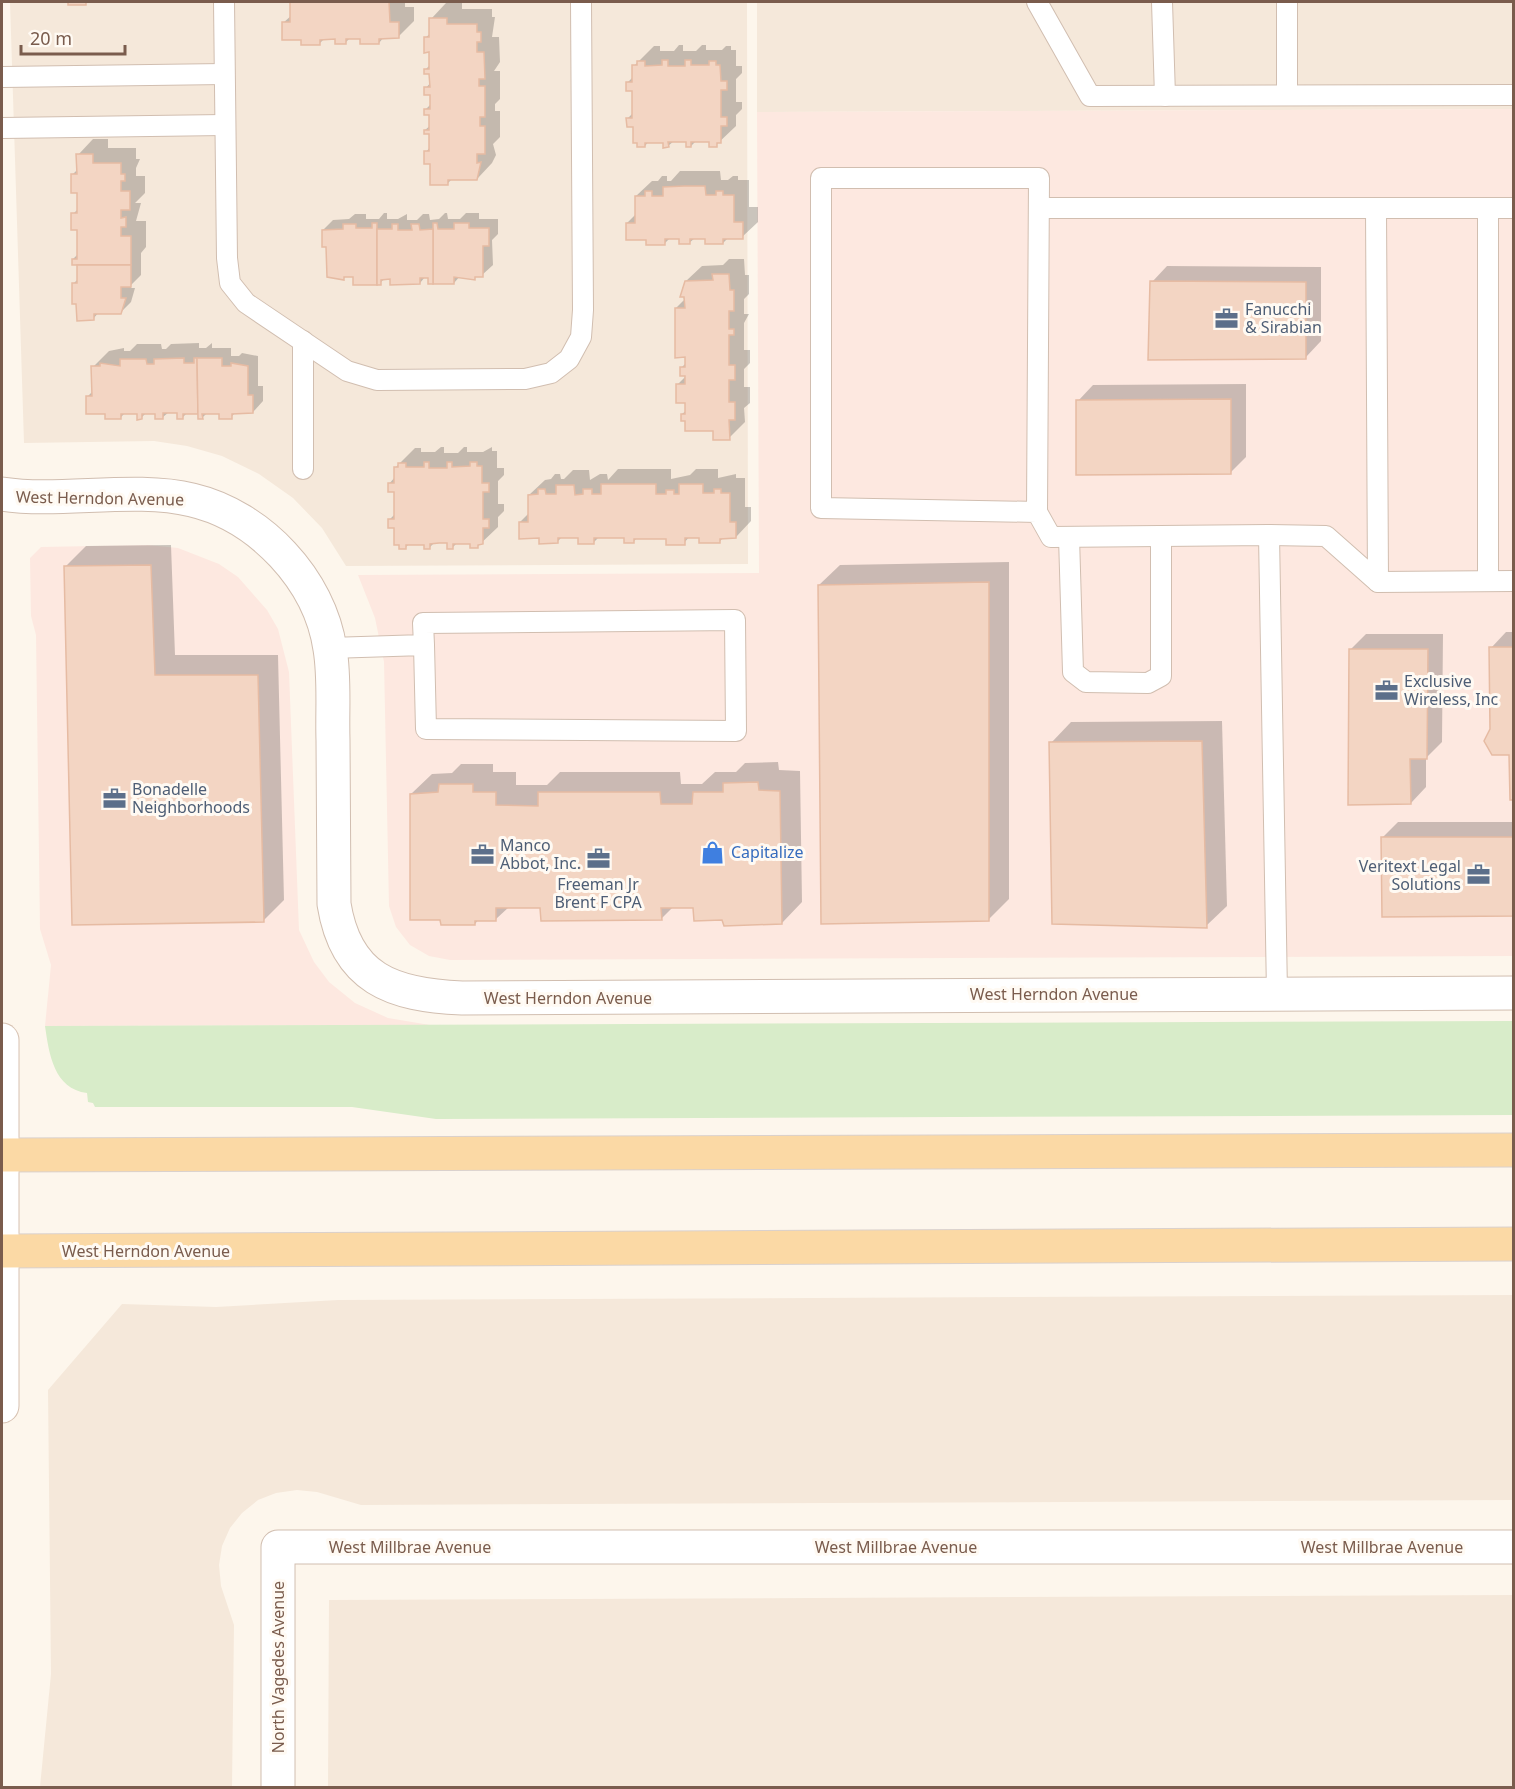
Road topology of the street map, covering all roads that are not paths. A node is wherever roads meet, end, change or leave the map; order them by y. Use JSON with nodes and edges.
{"nodes":[{"id":1,"x":224,"y":2,"type":"edge"},
{"id":2,"x":581,"y":2,"type":"edge"},
{"id":3,"x":1037,"y":2,"type":"edge"},
{"id":4,"x":1162,"y":2,"type":"edge"},
{"id":5,"x":1287,"y":2,"type":"edge"},
{"id":6,"x":224,"y":74,"type":"junction"},
{"id":7,"x":2,"y":77,"type":"edge"},
{"id":8,"x":1514,"y":94,"type":"edge"},
{"id":9,"x":1287,"y":95,"type":"junction"},
{"id":10,"x":1165,"y":96,"type":"junction"},
{"id":11,"x":224,"y":125,"type":"junction"},
{"id":12,"x":2,"y":128,"type":"edge"},
{"id":13,"x":1039,"y":208,"type":"junction"},
{"id":14,"x":1376,"y":208,"type":"junction"},
{"id":15,"x":1488,"y":208,"type":"junction"},
{"id":16,"x":1514,"y":208,"type":"edge"},
{"id":17,"x":303,"y":341,"type":"junction"},
{"id":18,"x":303,"y":469,"type":"dead end"},
{"id":19,"x":2,"y":494,"type":"edge"},
{"id":20,"x":1037,"y":512,"type":"junction"},
{"id":21,"x":1269,"y":535,"type":"junction"},
{"id":22,"x":1161,"y":536,"type":"junction"},
{"id":23,"x":1069,"y":537,"type":"junction"},
{"id":24,"x":1488,"y":581,"type":"junction"},
{"id":25,"x":1514,"y":581,"type":"edge"},
{"id":26,"x":1378,"y":582,"type":"junction"},
{"id":27,"x":424,"y":645,"type":"junction"},
{"id":28,"x":330,"y":648,"type":"junction"},
{"id":29,"x":1277,"y":993,"type":"junction"},
{"id":30,"x":1514,"y":993,"type":"edge"},
{"id":31,"x":2,"y":1040,"type":"edge"},
{"id":32,"x":1514,"y":1150,"type":"edge"},
{"id":33,"x":2,"y":1155,"type":"edge"},
{"id":34,"x":1514,"y":1244,"type":"edge"},
{"id":35,"x":2,"y":1251,"type":"edge"},
{"id":36,"x":2,"y":1406,"type":"edge"},
{"id":37,"x":278,"y":1547,"type":"joint"},
{"id":38,"x":1514,"y":1547,"type":"edge"},
{"id":39,"x":278,"y":1788,"type":"edge"}],
"edges":[{"from":1,"to":6,"type":"lane"},
{"from":2,"to":17,"type":"lane"},
{"from":3,"to":10,"type":"lane"},
{"from":4,"to":10,"type":"lane"},
{"from":5,"to":9,"type":"lane"},
{"from":6,"to":7,"type":"lane"},
{"from":6,"to":11,"type":"lane"},
{"from":8,"to":9,"type":"lane"},
{"from":9,"to":10,"type":"lane"},
{"from":11,"to":12,"type":"lane"},
{"from":11,"to":17,"type":"lane"},
{"from":13,"to":14,"type":"lane"},
{"from":13,"to":20,"type":"lane"},
{"from":13,"to":20,"type":"lane"},
{"from":14,"to":15,"type":"lane"},
{"from":14,"to":26,"type":"lane"},
{"from":15,"to":16,"type":"lane"},
{"from":15,"to":24,"type":"lane"},
{"from":17,"to":18,"type":"lane"},
{"from":19,"to":28,"type":"street","name":"West Herndon Avenue"},
{"from":20,"to":23,"type":"lane"},
{"from":21,"to":22,"type":"lane"},
{"from":21,"to":26,"type":"lane"},
{"from":21,"to":29,"type":"lane"},
{"from":22,"to":23,"type":"lane"},
{"from":22,"to":23,"type":"lane"},
{"from":24,"to":25,"type":"lane"},
{"from":24,"to":26,"type":"lane"},
{"from":27,"to":27,"type":"lane"},
{"from":27,"to":28,"type":"lane"},
{"from":28,"to":29,"type":"street","name":"West Herndon Avenue"},
{"from":29,"to":30,"type":"street","name":"West Herndon Avenue"},
{"from":31,"to":33,"type":"street"},
{"from":32,"to":33,"type":"main road"},
{"from":33,"to":35,"type":"street"},
{"from":34,"to":35,"type":"main road","name":"West Herndon Avenue"},
{"from":35,"to":36,"type":"street"},
{"from":37,"to":38,"type":"street","name":"West Millbrae Avenue"},
{"from":37,"to":39,"type":"street","name":"North Vagedes Avenue"}]}
